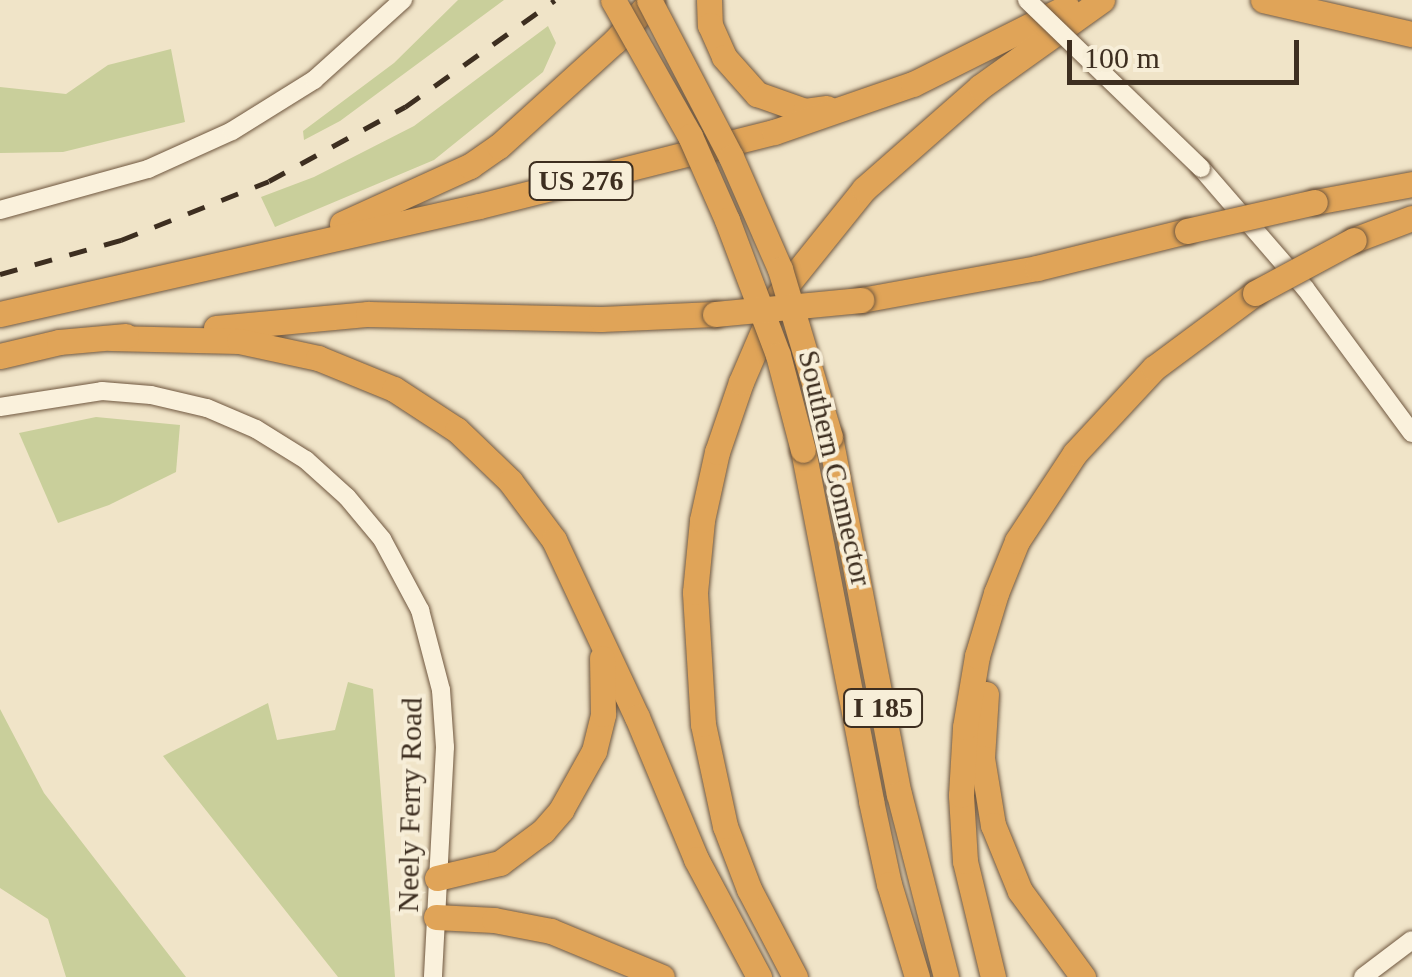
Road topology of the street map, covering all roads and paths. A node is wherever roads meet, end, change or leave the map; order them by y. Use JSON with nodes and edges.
{"nodes":[{"id":1,"x":403,"y":0,"type":"edge"},
{"id":2,"x":614,"y":0,"type":"edge"},
{"id":3,"x":650,"y":0,"type":"edge"},
{"id":4,"x":709,"y":0,"type":"edge"},
{"id":5,"x":1027,"y":0,"type":"edge"},
{"id":6,"x":1080,"y":0,"type":"edge"},
{"id":7,"x":1102,"y":0,"type":"edge"},
{"id":8,"x":1270,"y":2,"type":"edge"},
{"id":9,"x":1412,"y":34,"type":"edge"},
{"id":10,"x":862,"y":104,"type":"junction"},
{"id":11,"x":1412,"y":184,"type":"edge"},
{"id":12,"x":0,"y":210,"type":"edge"},
{"id":13,"x":1412,"y":218,"type":"edge"},
{"id":14,"x":296,"y":244,"type":"junction"},
{"id":15,"x":0,"y":314,"type":"edge"},
{"id":16,"x":111,"y":338,"type":"junction"},
{"id":17,"x":0,"y":356,"type":"edge"},
{"id":18,"x":1122,"y":402,"type":"junction"},
{"id":19,"x":0,"y":407,"type":"edge"},
{"id":20,"x":1412,"y":433,"type":"edge"},
{"id":21,"x":588,"y":610,"type":"junction"},
{"id":22,"x":437,"y":878,"type":"junction"},
{"id":23,"x":436,"y":917,"type":"junction"},
{"id":24,"x":1412,"y":940,"type":"edge"},
{"id":25,"x":1412,"y":952,"type":"edge"},
{"id":26,"x":434,"y":977,"type":"edge"},
{"id":27,"x":662,"y":977,"type":"edge"},
{"id":28,"x":759,"y":977,"type":"edge"},
{"id":29,"x":795,"y":977,"type":"edge"},
{"id":30,"x":918,"y":977,"type":"edge"},
{"id":31,"x":946,"y":977,"type":"edge"},
{"id":32,"x":992,"y":977,"type":"edge"},
{"id":33,"x":1083,"y":977,"type":"edge"},
{"id":34,"x":1363,"y":977,"type":"edge"},
{"id":35,"x":1380,"y":977,"type":"edge"}],
"edges":[{"from":1,"to":12,"type":"street"},
{"from":2,"to":30,"type":"highway","name":"Southern Connector","number":"I 185","bridge":true},
{"from":3,"to":14,"type":"highway"},
{"from":3,"to":31,"type":"highway","name":"Southern Connector","number":"I 185","bridge":true},
{"from":4,"to":10,"type":"highway"},
{"from":5,"to":20,"type":"street","bridge":true},
{"from":6,"to":10,"type":"highway","number":"US 276"},
{"from":7,"to":29,"type":"highway"},
{"from":8,"to":9,"type":"highway"},
{"from":10,"to":14,"type":"highway","number":"US 276"},
{"from":11,"to":16,"type":"highway","bridge":true},
{"from":13,"to":18,"type":"highway","bridge":true},
{"from":14,"to":15,"type":"highway","number":"US 276"},
{"from":16,"to":17,"type":"highway"},
{"from":16,"to":21,"type":"highway"},
{"from":18,"to":32,"type":"highway"},
{"from":18,"to":33,"type":"highway"},
{"from":19,"to":22,"type":"street","name":"Neely Ferry Road"},
{"from":21,"to":22,"type":"highway"},
{"from":21,"to":28,"type":"highway"},
{"from":22,"to":23,"type":"street","name":"Neely Ferry Road"},
{"from":23,"to":26,"type":"street","name":"Neely Ferry Road"},
{"from":23,"to":27,"type":"highway"},
{"from":24,"to":34,"type":"street"},
{"from":25,"to":35,"type":"street"}]}
